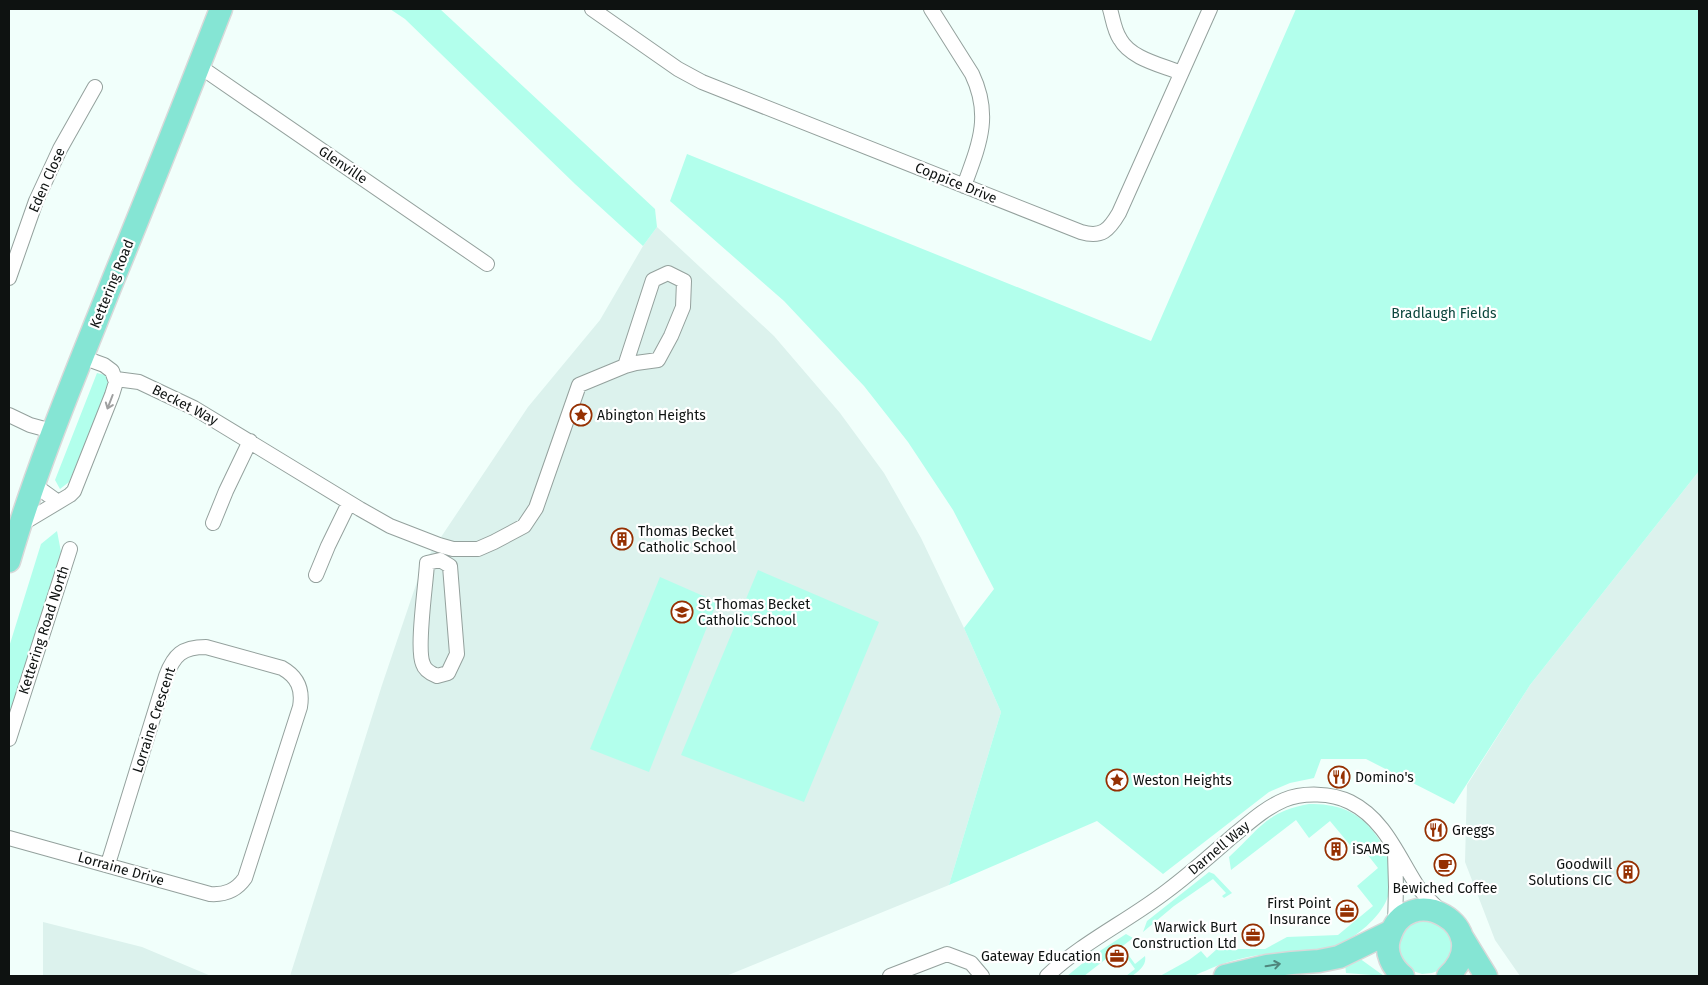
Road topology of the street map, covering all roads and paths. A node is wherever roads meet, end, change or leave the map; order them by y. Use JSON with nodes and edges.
{"nodes":[{"id":1,"x":221,"y":9,"type":"edge"},
{"id":2,"x":592,"y":9,"type":"edge"},
{"id":3,"x":931,"y":9,"type":"edge"},
{"id":4,"x":1110,"y":9,"type":"edge"},
{"id":5,"x":1210,"y":9,"type":"edge"},
{"id":6,"x":198,"y":66,"type":"junction"},
{"id":7,"x":1181,"y":74,"type":"junction"},
{"id":8,"x":95,"y":88,"type":"dead end"},
{"id":9,"x":964,"y":186,"type":"junction"},
{"id":10,"x":487,"y":264,"type":"dead end"},
{"id":11,"x":9,"y":278,"type":"edge"},
{"id":12,"x":82,"y":357,"type":"junction"},
{"id":13,"x":625,"y":366,"type":"junction"},
{"id":14,"x":116,"y":378,"type":"junction"},
{"id":15,"x":9,"y":415,"type":"edge"},
{"id":16,"x":52,"y":431,"type":"junction"},
{"id":17,"x":250,"y":441,"type":"junction"},
{"id":18,"x":33,"y":484,"type":"junction"},
{"id":19,"x":58,"y":502,"type":"junction"},
{"id":20,"x":349,"y":503,"type":"junction"},
{"id":21,"x":213,"y":523,"type":"dead end"},
{"id":22,"x":20,"y":525,"type":"junction"},
{"id":23,"x":70,"y":549,"type":"dead end"},
{"id":24,"x":440,"y":553,"type":"junction"},
{"id":25,"x":9,"y":561,"type":"edge"},
{"id":26,"x":316,"y":575,"type":"dead end"},
{"id":27,"x":9,"y":739,"type":"edge"},
{"id":28,"x":9,"y":838,"type":"edge"},
{"id":29,"x":1394,"y":849,"type":"junction"},
{"id":30,"x":108,"y":864,"type":"junction"},
{"id":31,"x":234,"y":890,"type":"joint"},
{"id":32,"x":1444,"y":914,"type":"junction"},
{"id":33,"x":1393,"y":928,"type":"junction"},
{"id":34,"x":1462,"y":937,"type":"junction"},
{"id":35,"x":890,"y":976,"type":"edge"},
{"id":36,"x":982,"y":976,"type":"edge"},
{"id":37,"x":1047,"y":976,"type":"edge"},
{"id":38,"x":1225,"y":976,"type":"edge"},
{"id":39,"x":1403,"y":976,"type":"edge"},
{"id":40,"x":1448,"y":976,"type":"edge"},
{"id":41,"x":1486,"y":976,"type":"edge"}],
"edges":[{"from":1,"to":6,"type":"main road","name":"Kettering Road"},
{"from":2,"to":9,"type":"street","name":"Coppice Drive"},
{"from":3,"to":9,"type":"street"},
{"from":4,"to":7,"type":"street"},
{"from":5,"to":7,"type":"street","name":"Coppice Drive"},
{"from":6,"to":10,"type":"street","name":"Glenville"},
{"from":6,"to":12,"type":"main road","name":"Kettering Road"},
{"from":7,"to":9,"type":"street","name":"Coppice Drive"},
{"from":8,"to":11,"type":"street","name":"Eden Close"},
{"from":12,"to":14,"type":"street"},
{"from":12,"to":16,"type":"main road","name":"Kettering Road"},
{"from":13,"to":13,"type":"street","name":"Becket Way"},
{"from":13,"to":24,"type":"street","name":"Becket Way"},
{"from":14,"to":17,"type":"street","name":"Becket Way"},
{"from":14,"to":19,"type":"street","one_way":true},
{"from":15,"to":16,"type":"street"},
{"from":16,"to":18,"type":"main road","name":"Kettering Road"},
{"from":17,"to":20,"type":"street","name":"Becket Way"},
{"from":17,"to":21,"type":"street"},
{"from":18,"to":19,"type":"street"},
{"from":18,"to":22,"type":"main road","name":"Kettering Road"},
{"from":19,"to":22,"type":"street"},
{"from":20,"to":24,"type":"street","name":"Becket Way"},
{"from":20,"to":26,"type":"street"},
{"from":22,"to":25,"type":"main road","name":"Kettering Road"},
{"from":23,"to":27,"type":"street","name":"Kettering Road North"},
{"from":24,"to":24,"type":"street"},
{"from":28,"to":30,"type":"street","name":"Lorraine Drive"},
{"from":29,"to":32,"type":"street","name":"Darnell Way"},
{"from":29,"to":33,"type":"street","name":"Darnell Way"},
{"from":29,"to":37,"type":"street","name":"Darnell Way"},
{"from":30,"to":31,"type":"street","name":"Lorraine Drive"},
{"from":30,"to":31,"type":"street","name":"Lorraine Crescent"},
{"from":32,"to":33,"type":"main road"},
{"from":32,"to":34,"type":"main road"},
{"from":38,"to":33,"type":"main road","one_way":true},
{"from":33,"to":39,"type":"main road"},
{"from":34,"to":40,"type":"main road"},
{"from":34,"to":41,"type":"main road"},
{"from":35,"to":36,"type":"street"}]}
